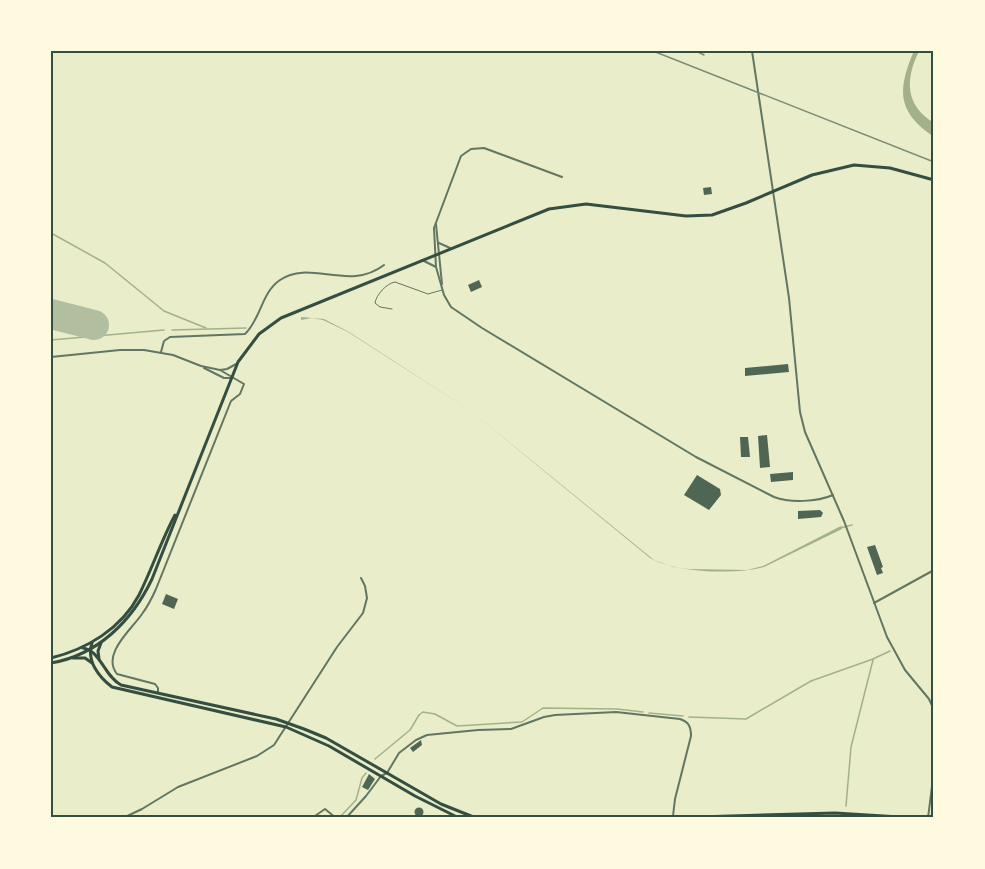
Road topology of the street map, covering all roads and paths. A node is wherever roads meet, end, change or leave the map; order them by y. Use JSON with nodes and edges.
{"nodes":[{"id":1,"x":752,"y":51,"type":"edge"},
{"id":2,"x":562,"y":177,"type":"dead end"},
{"id":3,"x":934,"y":181,"type":"edge"},
{"id":4,"x":773,"y":192,"type":"junction"},
{"id":5,"x":436,"y":220,"type":"junction"},
{"id":6,"x":439,"y":243,"type":"junction"},
{"id":7,"x":450,"y":248,"type":"junction"},
{"id":8,"x":440,"y":252,"type":"junction"},
{"id":9,"x":435,"y":254,"type":"junction"},
{"id":10,"x":422,"y":260,"type":"junction"},
{"id":11,"x":384,"y":265,"type":"dead end"},
{"id":12,"x":436,"y":267,"type":"junction"},
{"id":13,"x":442,"y":290,"type":"junction"},
{"id":14,"x":392,"y":309,"type":"dead end"},
{"id":15,"x":161,"y":352,"type":"junction"},
{"id":16,"x":51,"y":357,"type":"edge"},
{"id":17,"x":238,"y":362,"type":"junction"},
{"id":18,"x":201,"y":366,"type":"junction"},
{"id":19,"x":220,"y":370,"type":"junction"},
{"id":20,"x":231,"y":378,"type":"junction"},
{"id":21,"x":832,"y":495,"type":"junction"},
{"id":22,"x":177,"y":511,"type":"junction"},
{"id":23,"x":934,"y":570,"type":"edge"},
{"id":24,"x":361,"y":578,"type":"dead end"},
{"id":25,"x":874,"y":604,"type":"junction"},
{"id":26,"x":102,"y":641,"type":"junction"},
{"id":27,"x":92,"y":643,"type":"junction"},
{"id":28,"x":84,"y":648,"type":"junction"},
{"id":29,"x":90,"y":649,"type":"junction"},
{"id":30,"x":68,"y":658,"type":"junction"},
{"id":31,"x":51,"y":660,"type":"edge"},
{"id":32,"x":99,"y":660,"type":"junction"},
{"id":33,"x":92,"y":664,"type":"junction"},
{"id":34,"x":158,"y":693,"type":"junction"},
{"id":35,"x":934,"y":710,"type":"edge"},
{"id":36,"x":289,"y":723,"type":"junction"},
{"id":37,"x":286,"y":727,"type":"junction"},
{"id":38,"x":934,"y":770,"type":"edge"},
{"id":39,"x":387,"y":773,"type":"junction"},
{"id":40,"x":381,"y":776,"type":"junction"},
{"id":41,"x":869,"y":815,"type":"junction"},
{"id":42,"x":807,"y":816,"type":"edge"},
{"id":43,"x":123,"y":818,"type":"edge"},
{"id":44,"x":312,"y":818,"type":"edge"},
{"id":45,"x":336,"y":818,"type":"edge"},
{"id":46,"x":346,"y":818,"type":"edge"},
{"id":47,"x":459,"y":818,"type":"edge"},
{"id":48,"x":476,"y":818,"type":"edge"},
{"id":49,"x":663,"y":818,"type":"edge"},
{"id":50,"x":673,"y":818,"type":"edge"},
{"id":51,"x":828,"y":818,"type":"edge"},
{"id":52,"x":916,"y":818,"type":"edge"},
{"id":53,"x":928,"y":818,"type":"edge"}],
"edges":[{"from":1,"to":4,"type":"street"},
{"from":2,"to":5,"type":"street"},
{"from":3,"to":4,"type":"main road"},
{"from":4,"to":7,"type":"main road"},
{"from":4,"to":21,"type":"street"},
{"from":5,"to":6,"type":"street"},
{"from":5,"to":9,"type":"street"},
{"from":6,"to":7,"type":"street"},
{"from":6,"to":8,"type":"street"},
{"from":7,"to":8,"type":"main road"},
{"from":8,"to":9,"type":"main road"},
{"from":8,"to":13,"type":"street"},
{"from":9,"to":10,"type":"main road"},
{"from":9,"to":12,"type":"street"},
{"from":10,"to":12,"type":"street"},
{"from":10,"to":17,"type":"main road"},
{"from":11,"to":15,"type":"street"},
{"from":12,"to":13,"type":"street"},
{"from":13,"to":14,"type":"lane"},
{"from":13,"to":21,"type":"street"},
{"from":15,"to":16,"type":"street"},
{"from":15,"to":18,"type":"street"},
{"from":17,"to":19,"type":"street"},
{"from":17,"to":20,"type":"main road"},
{"from":18,"to":19,"type":"street"},
{"from":18,"to":20,"type":"street"},
{"from":19,"to":20,"type":"street"},
{"from":20,"to":22,"type":"main road"},
{"from":20,"to":34,"type":"street"},
{"from":21,"to":25,"type":"street"},
{"from":22,"to":26,"type":"main road"},
{"from":22,"to":27,"type":"main road"},
{"from":23,"to":25,"type":"street"},
{"from":24,"to":36,"type":"street"},
{"from":25,"to":35,"type":"street"},
{"from":26,"to":29,"type":"main road"},
{"from":26,"to":32,"type":"main road"},
{"from":27,"to":28,"type":"main road"},
{"from":27,"to":29,"type":"main road"},
{"from":28,"to":29,"type":"main road"},
{"from":28,"to":31,"type":"main road"},
{"from":29,"to":30,"type":"main road"},
{"from":29,"to":32,"type":"main road"},
{"from":29,"to":33,"type":"main road"},
{"from":30,"to":31,"type":"main road"},
{"from":30,"to":33,"type":"main road"},
{"from":32,"to":34,"type":"main road"},
{"from":33,"to":37,"type":"main road"},
{"from":34,"to":36,"type":"main road"},
{"from":36,"to":37,"type":"street"},
{"from":36,"to":39,"type":"main road"},
{"from":37,"to":40,"type":"main road"},
{"from":37,"to":43,"type":"street"},
{"from":38,"to":53,"type":"street"},
{"from":39,"to":40,"type":"street"},
{"from":39,"to":48,"type":"main road"},
{"from":39,"to":50,"type":"street"},
{"from":40,"to":46,"type":"street"},
{"from":40,"to":47,"type":"main road"},
{"from":41,"to":42,"type":"main road"},
{"from":41,"to":51,"type":"main road"},
{"from":41,"to":52,"type":"main road"},
{"from":42,"to":50,"type":"main road"},
{"from":44,"to":45,"type":"street"},
{"from":49,"to":50,"type":"main road"}]}
